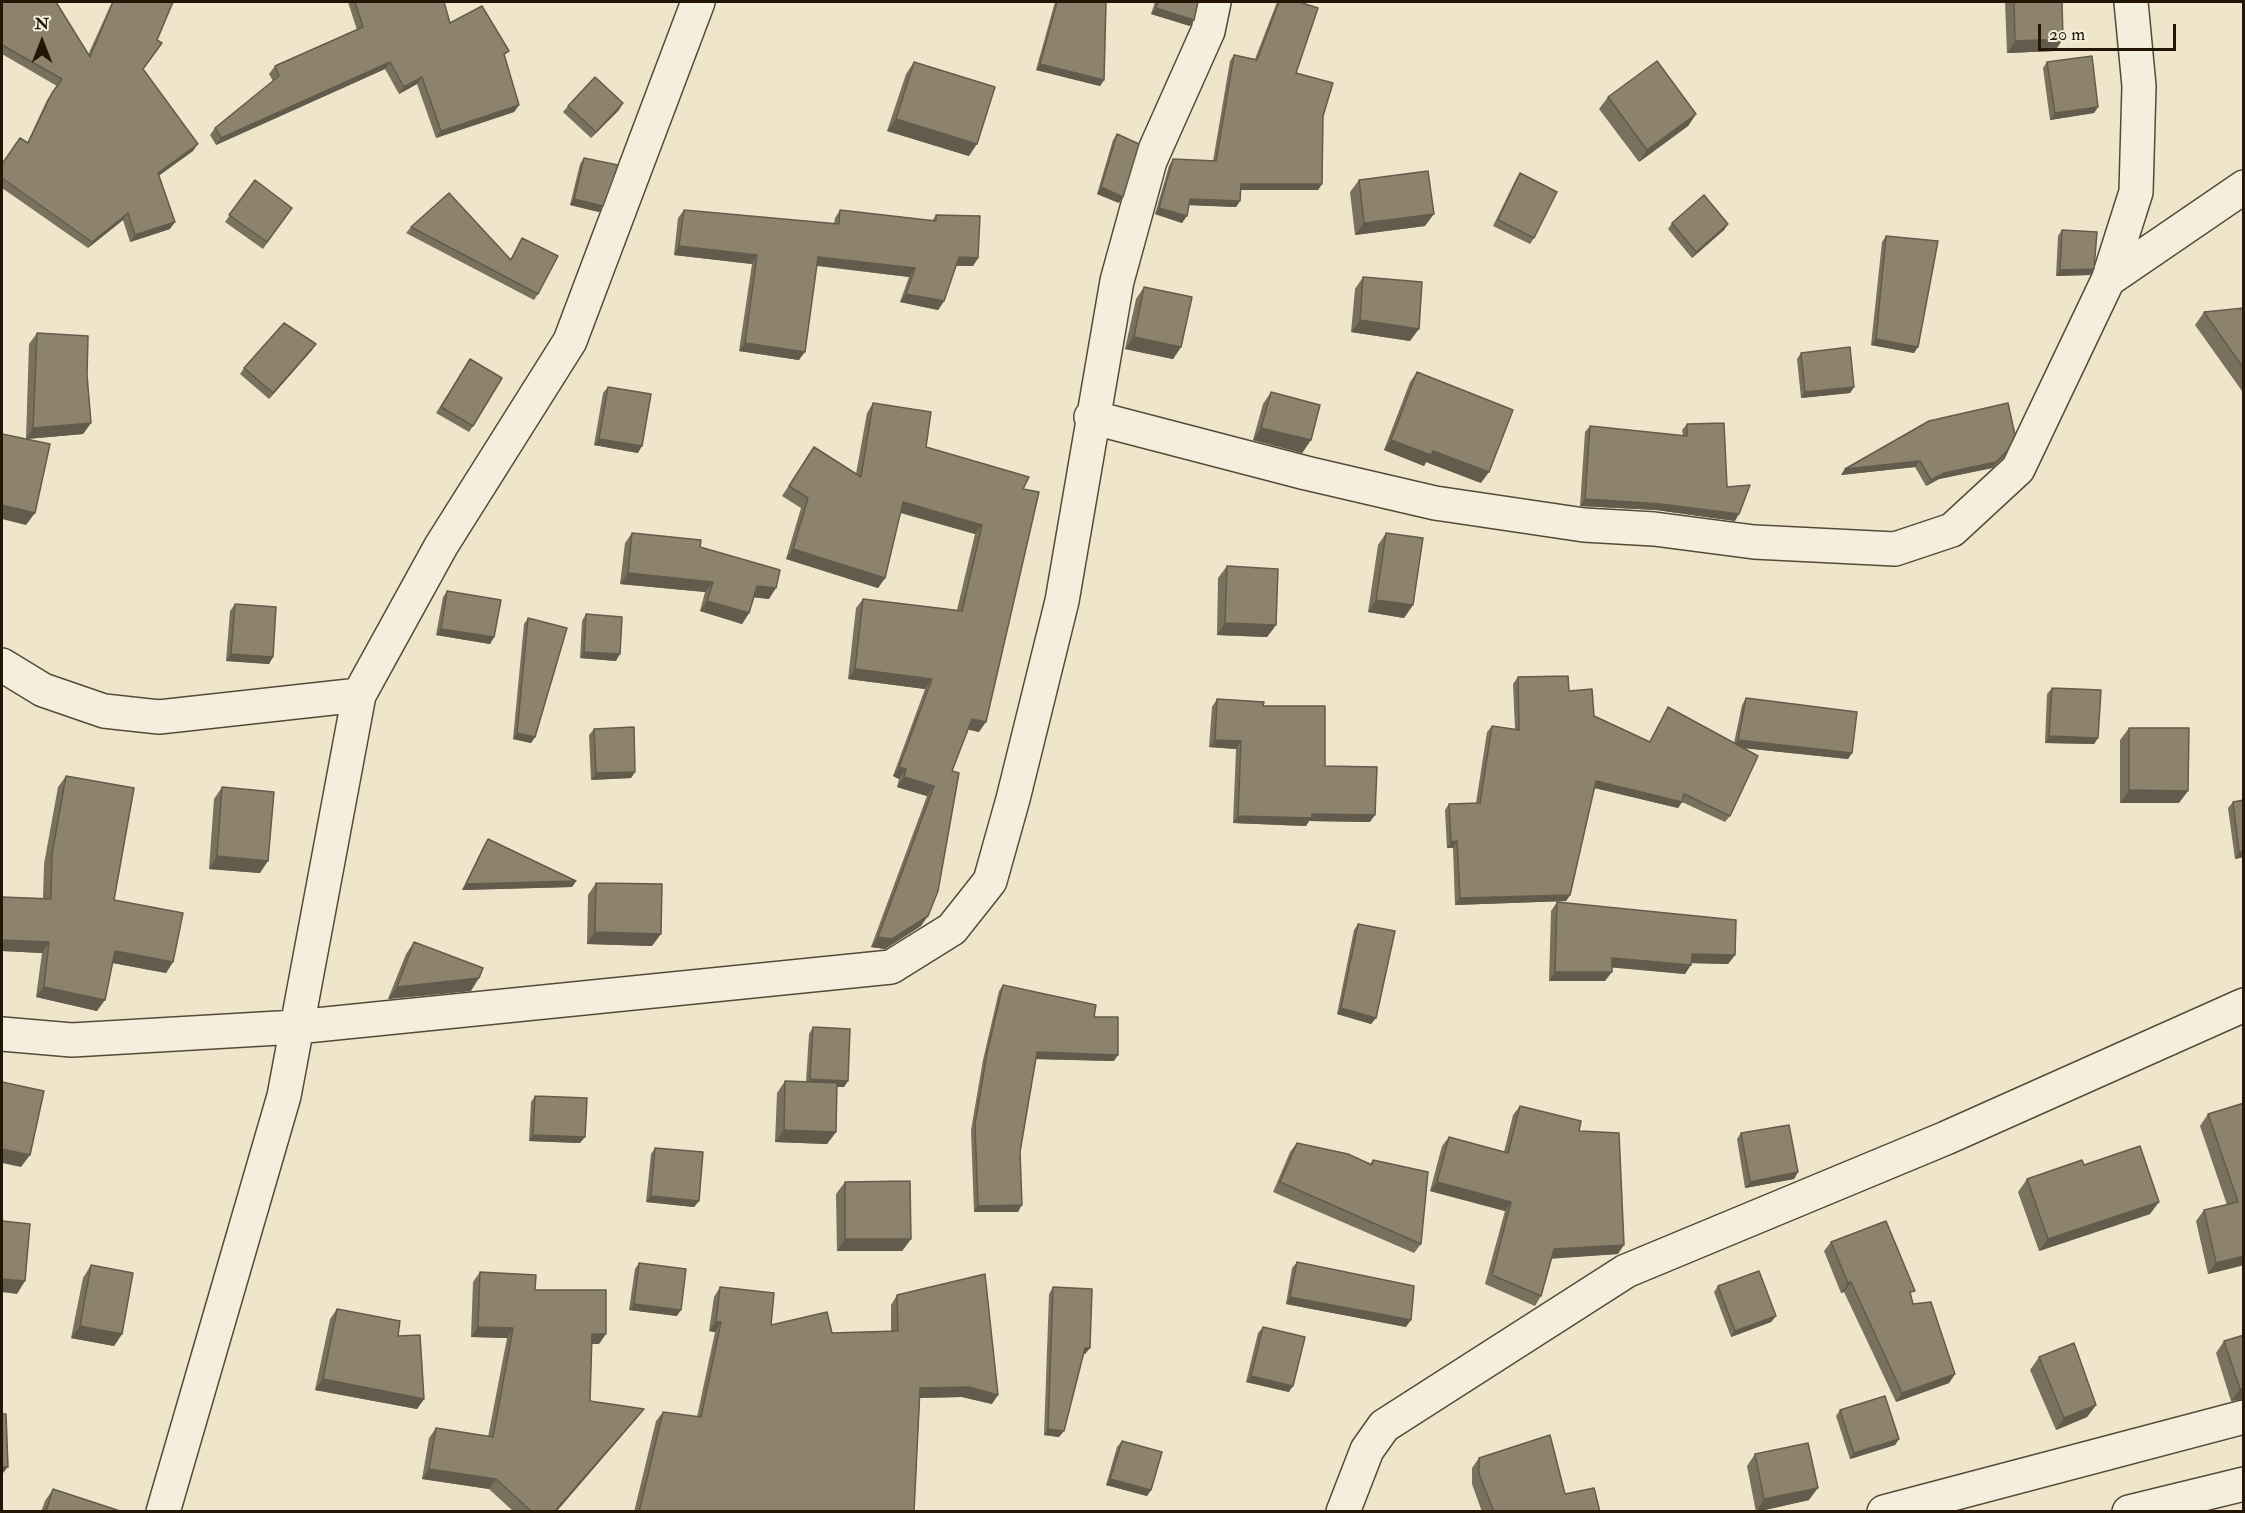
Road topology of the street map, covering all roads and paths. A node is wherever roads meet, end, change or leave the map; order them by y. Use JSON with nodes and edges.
{"nodes":[{"id":1,"x":698,"y":2,"type":"edge"},
{"id":2,"x":1214,"y":2,"type":"edge"},
{"id":3,"x":2130,"y":2,"type":"edge"},
{"id":4,"x":2244,"y":187,"type":"edge"},
{"id":5,"x":2108,"y":280,"type":"junction"},
{"id":6,"x":1091,"y":417,"type":"junction"},
{"id":7,"x":2,"y":665,"type":"edge"},
{"id":8,"x":359,"y":695,"type":"junction"},
{"id":9,"x":2244,"y":1005,"type":"edge"},
{"id":10,"x":296,"y":1027,"type":"junction"},
{"id":11,"x":2,"y":1034,"type":"edge"},
{"id":12,"x":2244,"y":1417,"type":"edge"},
{"id":13,"x":2244,"y":1484,"type":"edge"},
{"id":14,"x":163,"y":1512,"type":"edge"},
{"id":15,"x":1343,"y":1512,"type":"edge"},
{"id":16,"x":1884,"y":1512,"type":"edge"},
{"id":17,"x":2129,"y":1512,"type":"edge"}],
"edges":[{"from":1,"to":8,"type":"street"},
{"from":2,"to":6,"type":"street"},
{"from":3,"to":5,"type":"street"},
{"from":4,"to":5,"type":"street"},
{"from":5,"to":6,"type":"street"},
{"from":6,"to":10,"type":"street"},
{"from":7,"to":8,"type":"street"},
{"from":8,"to":10,"type":"street"},
{"from":9,"to":15,"type":"street"},
{"from":10,"to":11,"type":"street"},
{"from":10,"to":14,"type":"street"},
{"from":12,"to":16,"type":"street"},
{"from":13,"to":17,"type":"street"}]}
